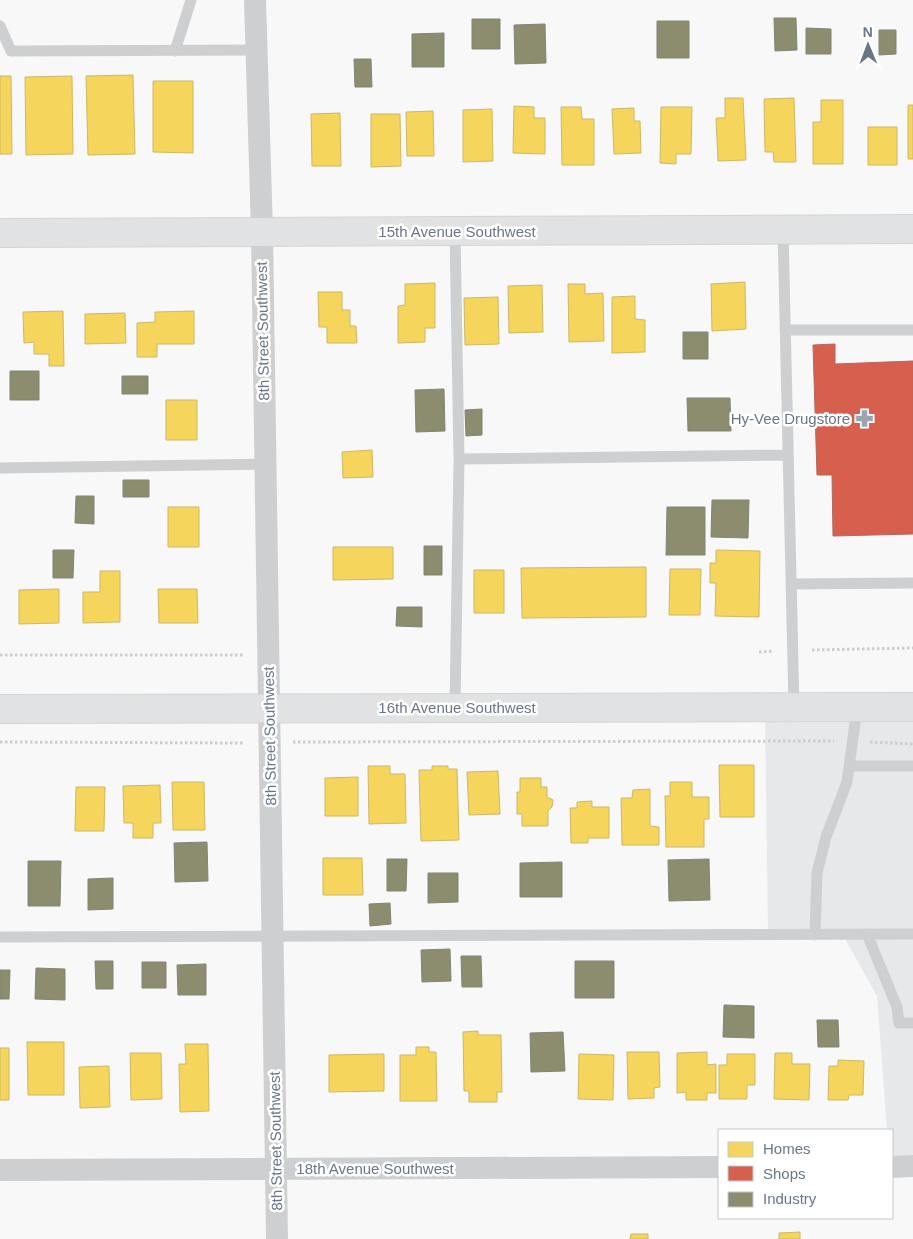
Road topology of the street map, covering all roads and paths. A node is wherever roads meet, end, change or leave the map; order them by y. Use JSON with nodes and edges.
{"nodes":[{"id":1,"x":191,"y":0,"type":"edge"},
{"id":2,"x":255,"y":0,"type":"edge"},
{"id":3,"x":0,"y":26,"type":"edge"},
{"id":4,"x":256,"y":50,"type":"junction"},
{"id":5,"x":175,"y":51,"type":"junction"},
{"id":6,"x":913,"y":229,"type":"edge"},
{"id":7,"x":782,"y":230,"type":"junction"},
{"id":8,"x":262,"y":232,"type":"junction"},
{"id":9,"x":455,"y":232,"type":"junction"},
{"id":10,"x":0,"y":233,"type":"edge"},
{"id":11,"x":785,"y":330,"type":"junction"},
{"id":12,"x":913,"y":330,"type":"edge"},
{"id":13,"x":788,"y":455,"type":"junction"},
{"id":14,"x":459,"y":459,"type":"junction"},
{"id":15,"x":265,"y":464,"type":"junction"},
{"id":16,"x":0,"y":468,"type":"edge"},
{"id":17,"x":913,"y":583,"type":"edge"},
{"id":18,"x":791,"y":584,"type":"junction"},
{"id":19,"x":913,"y":648,"type":"edge"},
{"id":20,"x":792,"y":651,"type":"junction"},
{"id":21,"x":759,"y":652,"type":"dead end"},
{"id":22,"x":0,"y":655,"type":"edge"},
{"id":23,"x":268,"y":655,"type":"junction"},
{"id":24,"x":794,"y":707,"type":"junction"},
{"id":25,"x":913,"y":707,"type":"edge"},
{"id":26,"x":269,"y":708,"type":"junction"},
{"id":27,"x":455,"y":708,"type":"junction"},
{"id":28,"x":857,"y":708,"type":"junction"},
{"id":29,"x":0,"y":709,"type":"edge"},
{"id":30,"x":852,"y":741,"type":"junction"},
{"id":31,"x":0,"y":742,"type":"edge"},
{"id":32,"x":292,"y":742,"type":"dead end"},
{"id":33,"x":244,"y":743,"type":"dead end"},
{"id":34,"x":913,"y":744,"type":"edge"},
{"id":35,"x":849,"y":766,"type":"junction"},
{"id":36,"x":913,"y":766,"type":"edge"},
{"id":37,"x":815,"y":934,"type":"junction"},
{"id":38,"x":867,"y":934,"type":"junction"},
{"id":39,"x":913,"y":934,"type":"edge"},
{"id":40,"x":273,"y":936,"type":"junction"},
{"id":41,"x":0,"y":937,"type":"edge"},
{"id":42,"x":913,"y":1023,"type":"edge"},
{"id":43,"x":913,"y":1166,"type":"edge"},
{"id":44,"x":718,"y":1167,"type":"edge"},
{"id":45,"x":893,"y":1167,"type":"edge"},
{"id":46,"x":276,"y":1169,"type":"junction"},
{"id":47,"x":0,"y":1170,"type":"edge"},
{"id":48,"x":277,"y":1239,"type":"edge"}],
"edges":[{"from":1,"to":5,"type":"lane"},
{"from":2,"to":4,"type":"street","name":"8th Street Southwest"},
{"from":3,"to":5,"type":"lane"},
{"from":4,"to":5,"type":"lane"},
{"from":4,"to":8,"type":"street","name":"8th Street Southwest"},
{"from":6,"to":7,"type":"main road","name":"15th Avenue Southwest"},
{"from":7,"to":9,"type":"main road","name":"15th Avenue Southwest"},
{"from":7,"to":11,"type":"lane"},
{"from":8,"to":9,"type":"main road","name":"15th Avenue Southwest"},
{"from":8,"to":10,"type":"main road","name":"15th Avenue Southwest"},
{"from":8,"to":15,"type":"street","name":"8th Street Southwest"},
{"from":9,"to":14,"type":"lane"},
{"from":11,"to":12,"type":"lane"},
{"from":11,"to":13,"type":"lane"},
{"from":13,"to":14,"type":"lane"},
{"from":13,"to":18,"type":"lane"},
{"from":14,"to":27,"type":"lane"},
{"from":15,"to":16,"type":"lane"},
{"from":15,"to":23,"type":"street","name":"8th Street Southwest"},
{"from":17,"to":18,"type":"lane"},
{"from":18,"to":20,"type":"lane"},
{"from":19,"to":20,"type":"path"},
{"from":20,"to":21,"type":"path"},
{"from":20,"to":24,"type":"lane"},
{"from":22,"to":23,"type":"path"},
{"from":23,"to":26,"type":"street","name":"8th Street Southwest"},
{"from":24,"to":27,"type":"main road","name":"16th Avenue Southwest"},
{"from":24,"to":28,"type":"main road","name":"16th Avenue Southwest"},
{"from":25,"to":28,"type":"main road","name":"16th Avenue Southwest"},
{"from":26,"to":27,"type":"main road","name":"16th Avenue Southwest"},
{"from":26,"to":29,"type":"main road","name":"16th Avenue Southwest"},
{"from":26,"to":40,"type":"street","name":"8th Street Southwest"},
{"from":28,"to":30,"type":"lane"},
{"from":30,"to":32,"type":"path"},
{"from":30,"to":34,"type":"path"},
{"from":30,"to":35,"type":"lane"},
{"from":31,"to":33,"type":"path"},
{"from":35,"to":36,"type":"lane"},
{"from":35,"to":37,"type":"lane"},
{"from":37,"to":38,"type":"lane"},
{"from":37,"to":40,"type":"lane"},
{"from":38,"to":39,"type":"lane"},
{"from":38,"to":42,"type":"lane"},
{"from":40,"to":41,"type":"lane"},
{"from":40,"to":46,"type":"street","name":"8th Street Southwest"},
{"from":43,"to":45,"type":"street"},
{"from":44,"to":46,"type":"street","name":"18th Avenue Southwest"},
{"from":46,"to":47,"type":"street","name":"18th Avenue Southwest"},
{"from":46,"to":48,"type":"street","name":"8th Street Southwest"}]}
